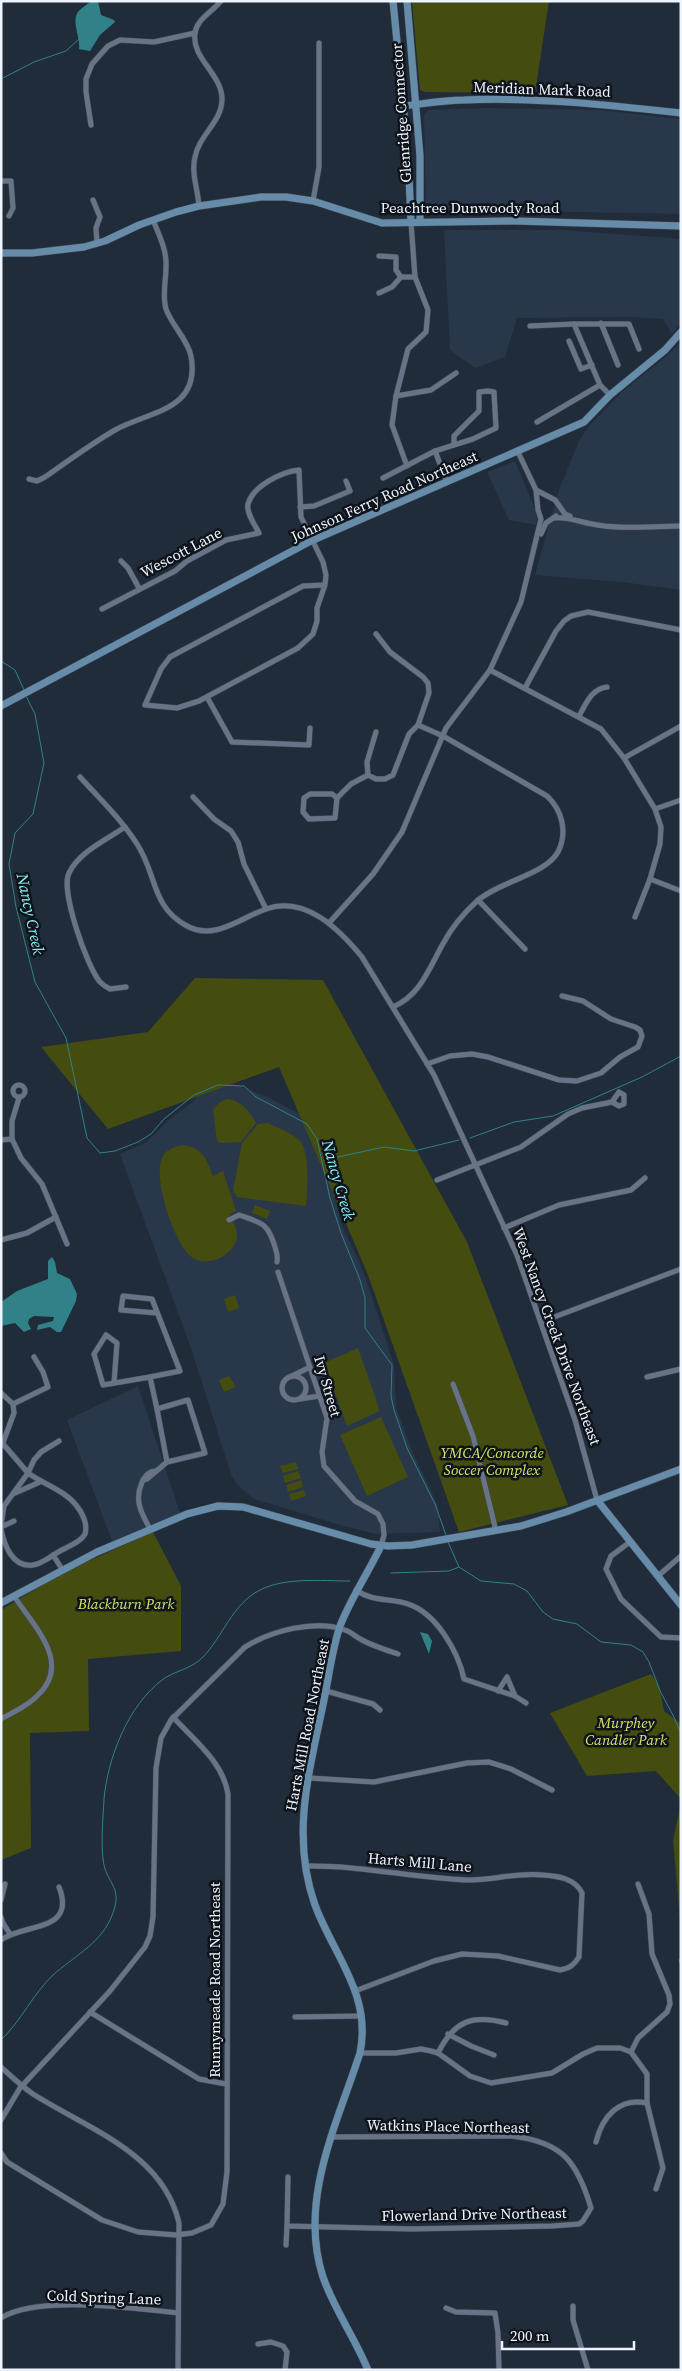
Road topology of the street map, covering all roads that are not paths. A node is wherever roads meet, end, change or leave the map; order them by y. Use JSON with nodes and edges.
{"nodes":[{"id":1,"x":221,"y":1,"type":"edge"},
{"id":2,"x":394,"y":1,"type":"edge"},
{"id":3,"x":407,"y":1,"type":"edge"},
{"id":4,"x":195,"y":33,"type":"junction"},
{"id":5,"x":319,"y":43,"type":"dead end"},
{"id":6,"x":415,"y":104,"type":"junction"},
{"id":7,"x":403,"y":106,"type":"junction"},
{"id":8,"x":681,"y":113,"type":"edge"},
{"id":9,"x":92,"y":125,"type":"dead end"},
{"id":10,"x":1,"y":181,"type":"edge"},
{"id":11,"x":94,"y":200,"type":"dead end"},
{"id":12,"x":313,"y":201,"type":"junction"},
{"id":13,"x":200,"y":206,"type":"junction"},
{"id":14,"x":9,"y":216,"type":"dead end"},
{"id":15,"x":153,"y":220,"type":"junction"},
{"id":16,"x":411,"y":222,"type":"junction"},
{"id":17,"x":420,"y":222,"type":"junction"},
{"id":18,"x":681,"y":226,"type":"edge"},
{"id":19,"x":413,"y":232,"type":"junction"},
{"id":20,"x":97,"y":243,"type":"junction"},
{"id":21,"x":1,"y":253,"type":"edge"},
{"id":22,"x":379,"y":256,"type":"dead end"},
{"id":23,"x":401,"y":277,"type":"junction"},
{"id":24,"x":415,"y":277,"type":"junction"},
{"id":25,"x":379,"y":293,"type":"dead end"},
{"id":26,"x":601,"y":323,"type":"junction"},
{"id":27,"x":574,"y":324,"type":"junction"},
{"id":28,"x":530,"y":326,"type":"dead end"},
{"id":29,"x":681,"y":332,"type":"edge"},
{"id":30,"x":569,"y":341,"type":"dead end"},
{"id":31,"x":639,"y":349,"type":"dead end"},
{"id":32,"x":592,"y":365,"type":"junction"},
{"id":33,"x":618,"y":365,"type":"dead end"},
{"id":34,"x":456,"y":373,"type":"dead end"},
{"id":35,"x":600,"y":385,"type":"junction"},
{"id":36,"x":610,"y":395,"type":"junction"},
{"id":37,"x":396,"y":396,"type":"junction"},
{"id":38,"x":537,"y":422,"type":"dead end"},
{"id":39,"x":454,"y":444,"type":"junction"},
{"id":40,"x":435,"y":451,"type":"junction"},
{"id":41,"x":518,"y":452,"type":"junction"},
{"id":42,"x":407,"y":466,"type":"junction"},
{"id":43,"x":383,"y":478,"type":"dead end"},
{"id":44,"x":29,"y":480,"type":"dead end"},
{"id":45,"x":346,"y":481,"type":"dead end"},
{"id":46,"x":447,"y":482,"type":"junction"},
{"id":47,"x":536,"y":490,"type":"junction"},
{"id":48,"x":559,"y":506,"type":"junction"},
{"id":49,"x":300,"y":507,"type":"junction"},
{"id":50,"x":541,"y":517,"type":"junction"},
{"id":51,"x":553,"y":518,"type":"junction"},
{"id":52,"x":579,"y":521,"type":"junction"},
{"id":53,"x":681,"y":526,"type":"edge"},
{"id":54,"x":311,"y":541,"type":"junction"},
{"id":55,"x":537,"y":543,"type":"junction"},
{"id":56,"x":121,"y":561,"type":"dead end"},
{"id":57,"x":325,"y":585,"type":"junction"},
{"id":58,"x":139,"y":588,"type":"junction"},
{"id":59,"x":102,"y":609,"type":"dead end"},
{"id":60,"x":681,"y":630,"type":"edge"},
{"id":61,"x":376,"y":634,"type":"dead end"},
{"id":62,"x":490,"y":670,"type":"junction"},
{"id":63,"x":606,"y":687,"type":"dead end"},
{"id":64,"x":525,"y":688,"type":"junction"},
{"id":65,"x":207,"y":697,"type":"junction"},
{"id":66,"x":1,"y":706,"type":"edge"},
{"id":67,"x":579,"y":716,"type":"junction"},
{"id":68,"x":418,"y":725,"type":"junction"},
{"id":69,"x":681,"y":726,"type":"edge"},
{"id":70,"x":310,"y":728,"type":"dead end"},
{"id":71,"x":376,"y":732,"type":"dead end"},
{"id":72,"x":442,"y":736,"type":"junction"},
{"id":73,"x":624,"y":758,"type":"junction"},
{"id":74,"x":368,"y":775,"type":"junction"},
{"id":75,"x":80,"y":777,"type":"dead end"},
{"id":76,"x":194,"y":797,"type":"dead end"},
{"id":77,"x":337,"y":798,"type":"junction"},
{"id":78,"x":681,"y":800,"type":"edge"},
{"id":79,"x":655,"y":809,"type":"junction"},
{"id":80,"x":125,"y":827,"type":"junction"},
{"id":81,"x":650,"y":879,"type":"junction"},
{"id":82,"x":681,"y":891,"type":"edge"},
{"id":83,"x":478,"y":900,"type":"junction"},
{"id":84,"x":266,"y":909,"type":"junction"},
{"id":85,"x":635,"y":917,"type":"dead end"},
{"id":86,"x":329,"y":924,"type":"junction"},
{"id":87,"x":525,"y":949,"type":"dead end"},
{"id":88,"x":126,"y":987,"type":"dead end"},
{"id":89,"x":562,"y":996,"type":"dead end"},
{"id":90,"x":393,"y":1007,"type":"junction"},
{"id":91,"x":428,"y":1064,"type":"junction"},
{"id":92,"x":19,"y":1098,"type":"dead end"},
{"id":93,"x":612,"y":1102,"type":"dead end"},
{"id":94,"x":12,"y":1139,"type":"junction"},
{"id":95,"x":1,"y":1140,"type":"edge"},
{"id":96,"x":476,"y":1164,"type":"junction"},
{"id":97,"x":645,"y":1178,"type":"dead end"},
{"id":98,"x":438,"y":1180,"type":"dead end"},
{"id":99,"x":56,"y":1217,"type":"junction"},
{"id":100,"x":229,"y":1220,"type":"dead end"},
{"id":101,"x":504,"y":1228,"type":"junction"},
{"id":102,"x":1,"y":1240,"type":"edge"},
{"id":103,"x":67,"y":1244,"type":"dead end"},
{"id":104,"x":277,"y":1262,"type":"dead end"},
{"id":105,"x":681,"y":1269,"type":"edge"},
{"id":106,"x":278,"y":1272,"type":"dead end"},
{"id":107,"x":157,"y":1313,"type":"junction"},
{"id":108,"x":540,"y":1322,"type":"junction"},
{"id":109,"x":34,"y":1357,"type":"dead end"},
{"id":110,"x":310,"y":1368,"type":"junction"},
{"id":111,"x":681,"y":1369,"type":"edge"},
{"id":112,"x":291,"y":1376,"type":"junction"},
{"id":113,"x":646,"y":1376,"type":"dead end"},
{"id":114,"x":150,"y":1377,"type":"junction"},
{"id":115,"x":114,"y":1383,"type":"junction"},
{"id":116,"x":453,"y":1384,"type":"dead end"},
{"id":117,"x":1,"y":1393,"type":"edge"},
{"id":118,"x":319,"y":1396,"type":"junction"},
{"id":119,"x":299,"y":1399,"type":"junction"},
{"id":120,"x":13,"y":1404,"type":"junction"},
{"id":121,"x":157,"y":1409,"type":"junction"},
{"id":122,"x":60,"y":1441,"type":"dead end"},
{"id":123,"x":2,"y":1445,"type":"edge"},
{"id":124,"x":167,"y":1462,"type":"junction"},
{"id":125,"x":681,"y":1469,"type":"edge"},
{"id":126,"x":28,"y":1474,"type":"junction"},
{"id":127,"x":40,"y":1482,"type":"junction"},
{"id":128,"x":13,"y":1494,"type":"junction"},
{"id":129,"x":597,"y":1500,"type":"junction"},
{"id":130,"x":14,"y":1521,"type":"dead end"},
{"id":131,"x":1,"y":1527,"type":"edge"},
{"id":132,"x":150,"y":1529,"type":"junction"},
{"id":133,"x":496,"y":1531,"type":"junction"},
{"id":134,"x":630,"y":1542,"type":"junction"},
{"id":135,"x":381,"y":1546,"type":"junction"},
{"id":136,"x":53,"y":1555,"type":"junction"},
{"id":137,"x":681,"y":1556,"type":"edge"},
{"id":138,"x":62,"y":1569,"type":"junction"},
{"id":139,"x":658,"y":1576,"type":"junction"},
{"id":140,"x":356,"y":1590,"type":"junction"},
{"id":141,"x":14,"y":1596,"type":"junction"},
{"id":142,"x":1,"y":1603,"type":"edge"},
{"id":143,"x":681,"y":1605,"type":"edge"},
{"id":144,"x":340,"y":1628,"type":"junction"},
{"id":145,"x":681,"y":1638,"type":"edge"},
{"id":146,"x":398,"y":1654,"type":"dead end"},
{"id":147,"x":326,"y":1691,"type":"junction"},
{"id":148,"x":498,"y":1691,"type":"junction"},
{"id":149,"x":516,"y":1696,"type":"junction"},
{"id":150,"x":526,"y":1703,"type":"dead end"},
{"id":151,"x":380,"y":1710,"type":"dead end"},
{"id":152,"x":173,"y":1717,"type":"junction"},
{"id":153,"x":1,"y":1719,"type":"edge"},
{"id":154,"x":309,"y":1778,"type":"junction"},
{"id":155,"x":552,"y":1790,"type":"dead end"},
{"id":156,"x":306,"y":1866,"type":"junction"},
{"id":157,"x":5,"y":1884,"type":"dead end"},
{"id":158,"x":638,"y":1884,"type":"dead end"},
{"id":159,"x":59,"y":1887,"type":"dead end"},
{"id":160,"x":1,"y":1900,"type":"edge"},
{"id":161,"x":1,"y":1917,"type":"edge"},
{"id":162,"x":10,"y":1934,"type":"junction"},
{"id":163,"x":1,"y":1940,"type":"edge"},
{"id":164,"x":355,"y":1991,"type":"junction"},
{"id":165,"x":90,"y":2012,"type":"junction"},
{"id":166,"x":295,"y":2016,"type":"dead end"},
{"id":167,"x":363,"y":2016,"type":"junction"},
{"id":168,"x":506,"y":2023,"type":"dead end"},
{"id":169,"x":448,"y":2034,"type":"junction"},
{"id":170,"x":438,"y":2052,"type":"junction"},
{"id":171,"x":631,"y":2052,"type":"junction"},
{"id":172,"x":360,"y":2053,"type":"junction"},
{"id":173,"x":494,"y":2055,"type":"dead end"},
{"id":174,"x":1,"y":2066,"type":"edge"},
{"id":175,"x":226,"y":2084,"type":"junction"},
{"id":176,"x":22,"y":2086,"type":"junction"},
{"id":177,"x":647,"y":2103,"type":"junction"},
{"id":178,"x":1,"y":2120,"type":"edge"},
{"id":179,"x":331,"y":2137,"type":"junction"},
{"id":180,"x":596,"y":2142,"type":"dead end"},
{"id":181,"x":1,"y":2153,"type":"edge"},
{"id":182,"x":288,"y":2177,"type":"dead end"},
{"id":183,"x":580,"y":2177,"type":"joint"},
{"id":184,"x":656,"y":2189,"type":"dead end"},
{"id":185,"x":287,"y":2226,"type":"junction"},
{"id":186,"x":315,"y":2226,"type":"junction"},
{"id":187,"x":179,"y":2235,"type":"junction"},
{"id":188,"x":286,"y":2245,"type":"dead end"},
{"id":189,"x":574,"y":2306,"type":"dead end"},
{"id":190,"x":446,"y":2308,"type":"dead end"},
{"id":191,"x":178,"y":2312,"type":"junction"},
{"id":192,"x":1,"y":2318,"type":"edge"},
{"id":193,"x":258,"y":2344,"type":"dead end"},
{"id":194,"x":178,"y":2370,"type":"edge"},
{"id":195,"x":285,"y":2370,"type":"edge"},
{"id":196,"x":368,"y":2370,"type":"edge"},
{"id":197,"x":499,"y":2370,"type":"edge"},
{"id":198,"x":588,"y":2370,"type":"edge"}],
"edges":[{"from":1,"to":4,"type":"street"},
{"from":2,"to":7,"type":"main road","name":"Glenridge Connector"},
{"from":3,"to":6,"type":"main road","name":"Glenridge Connector"},
{"from":4,"to":9,"type":"street"},
{"from":4,"to":13,"type":"street"},
{"from":5,"to":12,"type":"street"},
{"from":6,"to":7,"type":"main road","name":"Meridian Mark Road"},
{"from":6,"to":8,"type":"main road","name":"Meridian Mark Road"},
{"from":6,"to":17,"type":"main road","name":"Glenridge Connector"},
{"from":7,"to":16,"type":"main road","name":"Glenridge Connector"},
{"from":10,"to":14,"type":"street"},
{"from":11,"to":20,"type":"street"},
{"from":12,"to":13,"type":"main road","name":"Peachtree Dunwoody Road"},
{"from":12,"to":16,"type":"main road","name":"Peachtree Dunwoody Road"},
{"from":13,"to":15,"type":"main road","name":"Peachtree Dunwoody Road"},
{"from":15,"to":20,"type":"main road","name":"Peachtree Dunwoody Road"},
{"from":15,"to":44,"type":"street"},
{"from":16,"to":17,"type":"main road","name":"Peachtree Dunwoody Road"},
{"from":16,"to":19,"type":"street"},
{"from":17,"to":18,"type":"main road","name":"Peachtree Dunwoody Road"},
{"from":17,"to":19,"type":"street"},
{"from":19,"to":24,"type":"street"},
{"from":20,"to":21,"type":"main road","name":"Peachtree Dunwoody Road"},
{"from":22,"to":23,"type":"street"},
{"from":23,"to":24,"type":"street"},
{"from":23,"to":25,"type":"street"},
{"from":24,"to":37,"type":"street"},
{"from":26,"to":27,"type":"street"},
{"from":26,"to":31,"type":"street"},
{"from":26,"to":33,"type":"street"},
{"from":27,"to":28,"type":"street"},
{"from":27,"to":32,"type":"street"},
{"from":29,"to":36,"type":"main road","name":"Johnson Ferry Road Northeast"},
{"from":30,"to":32,"type":"street"},
{"from":32,"to":35,"type":"street"},
{"from":34,"to":37,"type":"street"},
{"from":35,"to":36,"type":"street"},
{"from":35,"to":38,"type":"street"},
{"from":36,"to":41,"type":"main road","name":"Johnson Ferry Road Northeast"},
{"from":37,"to":42,"type":"street"},
{"from":39,"to":39,"type":"street"},
{"from":39,"to":40,"type":"street"},
{"from":40,"to":42,"type":"street"},
{"from":40,"to":46,"type":"street"},
{"from":41,"to":46,"type":"main road","name":"Johnson Ferry Road Northeast"},
{"from":41,"to":47,"type":"street"},
{"from":42,"to":43,"type":"street"},
{"from":45,"to":49,"type":"street"},
{"from":46,"to":54,"type":"main road","name":"Johnson Ferry Road Northeast"},
{"from":47,"to":48,"type":"street"},
{"from":47,"to":50,"type":"street"},
{"from":48,"to":51,"type":"street"},
{"from":48,"to":52,"type":"street"},
{"from":49,"to":54,"type":"street","name":"Wescott Lane"},
{"from":49,"to":58,"type":"street","name":"Wescott Lane"},
{"from":50,"to":51,"type":"street"},
{"from":50,"to":55,"type":"street"},
{"from":51,"to":52,"type":"street"},
{"from":51,"to":55,"type":"street"},
{"from":52,"to":53,"type":"street"},
{"from":54,"to":57,"type":"street","name":"Wescott Lane"},
{"from":54,"to":66,"type":"main road","name":"Johnson Ferry Road Northeast"},
{"from":55,"to":62,"type":"street"},
{"from":56,"to":58,"type":"street"},
{"from":57,"to":65,"type":"street"},
{"from":57,"to":65,"type":"street"},
{"from":58,"to":59,"type":"street","name":"Wescott Lane"},
{"from":60,"to":64,"type":"street"},
{"from":61,"to":68,"type":"street"},
{"from":62,"to":64,"type":"street"},
{"from":62,"to":72,"type":"street"},
{"from":63,"to":67,"type":"street"},
{"from":64,"to":67,"type":"street"},
{"from":65,"to":70,"type":"street"},
{"from":67,"to":73,"type":"street"},
{"from":68,"to":72,"type":"street"},
{"from":68,"to":74,"type":"street"},
{"from":69,"to":73,"type":"street"},
{"from":71,"to":74,"type":"street"},
{"from":72,"to":83,"type":"street"},
{"from":72,"to":86,"type":"street"},
{"from":73,"to":79,"type":"street"},
{"from":74,"to":77,"type":"street"},
{"from":75,"to":80,"type":"street","name":"West Nancy Creek Drive Northeast"},
{"from":76,"to":84,"type":"street"},
{"from":77,"to":77,"type":"street"},
{"from":78,"to":79,"type":"street"},
{"from":79,"to":81,"type":"street"},
{"from":80,"to":84,"type":"street","name":"West Nancy Creek Drive Northeast"},
{"from":80,"to":88,"type":"street"},
{"from":81,"to":82,"type":"street"},
{"from":81,"to":85,"type":"street"},
{"from":83,"to":87,"type":"street"},
{"from":83,"to":90,"type":"street"},
{"from":84,"to":86,"type":"street","name":"West Nancy Creek Drive Northeast"},
{"from":86,"to":90,"type":"street","name":"West Nancy Creek Drive Northeast"},
{"from":89,"to":91,"type":"street"},
{"from":90,"to":91,"type":"street","name":"West Nancy Creek Drive Northeast"},
{"from":91,"to":96,"type":"street","name":"West Nancy Creek Drive Northeast"},
{"from":92,"to":94,"type":"street"},
{"from":93,"to":96,"type":"street"},
{"from":94,"to":95,"type":"street"},
{"from":94,"to":99,"type":"street"},
{"from":96,"to":98,"type":"street"},
{"from":96,"to":101,"type":"street","name":"West Nancy Creek Drive Northeast"},
{"from":97,"to":101,"type":"street"},
{"from":99,"to":102,"type":"street"},
{"from":99,"to":103,"type":"street"},
{"from":100,"to":104,"type":"street"},
{"from":101,"to":108,"type":"street","name":"West Nancy Creek Drive Northeast"},
{"from":105,"to":108,"type":"street"},
{"from":106,"to":110,"type":"street","name":"Ivy Street"},
{"from":107,"to":107,"type":"street"},
{"from":107,"to":114,"type":"street"},
{"from":108,"to":129,"type":"street","name":"West Nancy Creek Drive Northeast"},
{"from":109,"to":120,"type":"street"},
{"from":110,"to":112,"type":"street"},
{"from":110,"to":118,"type":"street","name":"Ivy Street"},
{"from":111,"to":113,"type":"street"},
{"from":112,"to":119,"type":"street"},
{"from":112,"to":119,"type":"street"},
{"from":114,"to":115,"type":"street"},
{"from":114,"to":121,"type":"street"},
{"from":115,"to":115,"type":"street"},
{"from":116,"to":133,"type":"street"},
{"from":117,"to":120,"type":"street"},
{"from":118,"to":119,"type":"street"},
{"from":118,"to":135,"type":"street","name":"Ivy Street"},
{"from":120,"to":123,"type":"street"},
{"from":121,"to":124,"type":"street"},
{"from":121,"to":124,"type":"street"},
{"from":122,"to":126,"type":"street"},
{"from":123,"to":126,"type":"street"},
{"from":124,"to":132,"type":"street"},
{"from":125,"to":129,"type":"main road"},
{"from":126,"to":127,"type":"street"},
{"from":126,"to":128,"type":"street"},
{"from":127,"to":128,"type":"street"},
{"from":127,"to":136,"type":"street"},
{"from":128,"to":131,"type":"street"},
{"from":129,"to":133,"type":"main road"},
{"from":129,"to":134,"type":"main road","name":"West Nancy Creek Drive Northeast"},
{"from":130,"to":131,"type":"street"},
{"from":131,"to":136,"type":"street"},
{"from":132,"to":135,"type":"main road"},
{"from":132,"to":138,"type":"main road"},
{"from":133,"to":135,"type":"main road"},
{"from":134,"to":139,"type":"main road","name":"West Nancy Creek Drive Northeast"},
{"from":134,"to":145,"type":"street"},
{"from":135,"to":140,"type":"main road","name":"Harts Mill Road Northeast"},
{"from":136,"to":138,"type":"street"},
{"from":137,"to":139,"type":"street"},
{"from":138,"to":141,"type":"main road"},
{"from":139,"to":143,"type":"main road","name":"West Nancy Creek Drive Northeast"},
{"from":140,"to":144,"type":"main road","name":"Harts Mill Road Northeast"},
{"from":140,"to":148,"type":"street"},
{"from":141,"to":142,"type":"main road"},
{"from":141,"to":153,"type":"street"},
{"from":144,"to":146,"type":"street"},
{"from":144,"to":147,"type":"main road","name":"Harts Mill Road Northeast"},
{"from":144,"to":152,"type":"street"},
{"from":147,"to":151,"type":"street"},
{"from":147,"to":154,"type":"main road","name":"Harts Mill Road Northeast"},
{"from":148,"to":149,"type":"street"},
{"from":148,"to":149,"type":"street"},
{"from":149,"to":150,"type":"street"},
{"from":152,"to":165,"type":"street"},
{"from":152,"to":175,"type":"street","name":"Runnymeade Road Northeast"},
{"from":154,"to":155,"type":"street"},
{"from":154,"to":156,"type":"main road","name":"Harts Mill Road Northeast"},
{"from":156,"to":164,"type":"main road","name":"Harts Mill Road Northeast"},
{"from":156,"to":164,"type":"street","name":"Harts Mill Lane"},
{"from":157,"to":160,"type":"street"},
{"from":158,"to":171,"type":"street"},
{"from":159,"to":162,"type":"street"},
{"from":161,"to":162,"type":"street"},
{"from":162,"to":163,"type":"street"},
{"from":164,"to":167,"type":"main road","name":"Harts Mill Road Northeast"},
{"from":165,"to":175,"type":"street"},
{"from":165,"to":176,"type":"street"},
{"from":166,"to":167,"type":"street"},
{"from":167,"to":172,"type":"main road","name":"Harts Mill Road Northeast"},
{"from":168,"to":169,"type":"street"},
{"from":169,"to":170,"type":"street"},
{"from":169,"to":173,"type":"street"},
{"from":170,"to":171,"type":"street"},
{"from":170,"to":172,"type":"street"},
{"from":171,"to":177,"type":"street"},
{"from":172,"to":179,"type":"main road","name":"Harts Mill Road Northeast"},
{"from":174,"to":176,"type":"street"},
{"from":175,"to":187,"type":"street","name":"Runnymeade Road Northeast"},
{"from":176,"to":178,"type":"street"},
{"from":176,"to":187,"type":"street"},
{"from":177,"to":180,"type":"street"},
{"from":177,"to":184,"type":"street"},
{"from":179,"to":183,"type":"street","name":"Watkins Place Northeast"},
{"from":179,"to":186,"type":"main road","name":"Harts Mill Road Northeast"},
{"from":181,"to":187,"type":"street","name":"Runnymeade Road Northeast"},
{"from":182,"to":185,"type":"street"},
{"from":183,"to":186,"type":"street","name":"Flowerland Drive Northeast"},
{"from":185,"to":186,"type":"street"},
{"from":185,"to":188,"type":"street"},
{"from":186,"to":196,"type":"main road","name":"Harts Mill Road Northeast"},
{"from":187,"to":191,"type":"street"},
{"from":189,"to":198,"type":"street"},
{"from":190,"to":197,"type":"street"},
{"from":191,"to":192,"type":"street","name":"Cold Spring Lane"},
{"from":191,"to":194,"type":"street"},
{"from":193,"to":195,"type":"street"}]}
